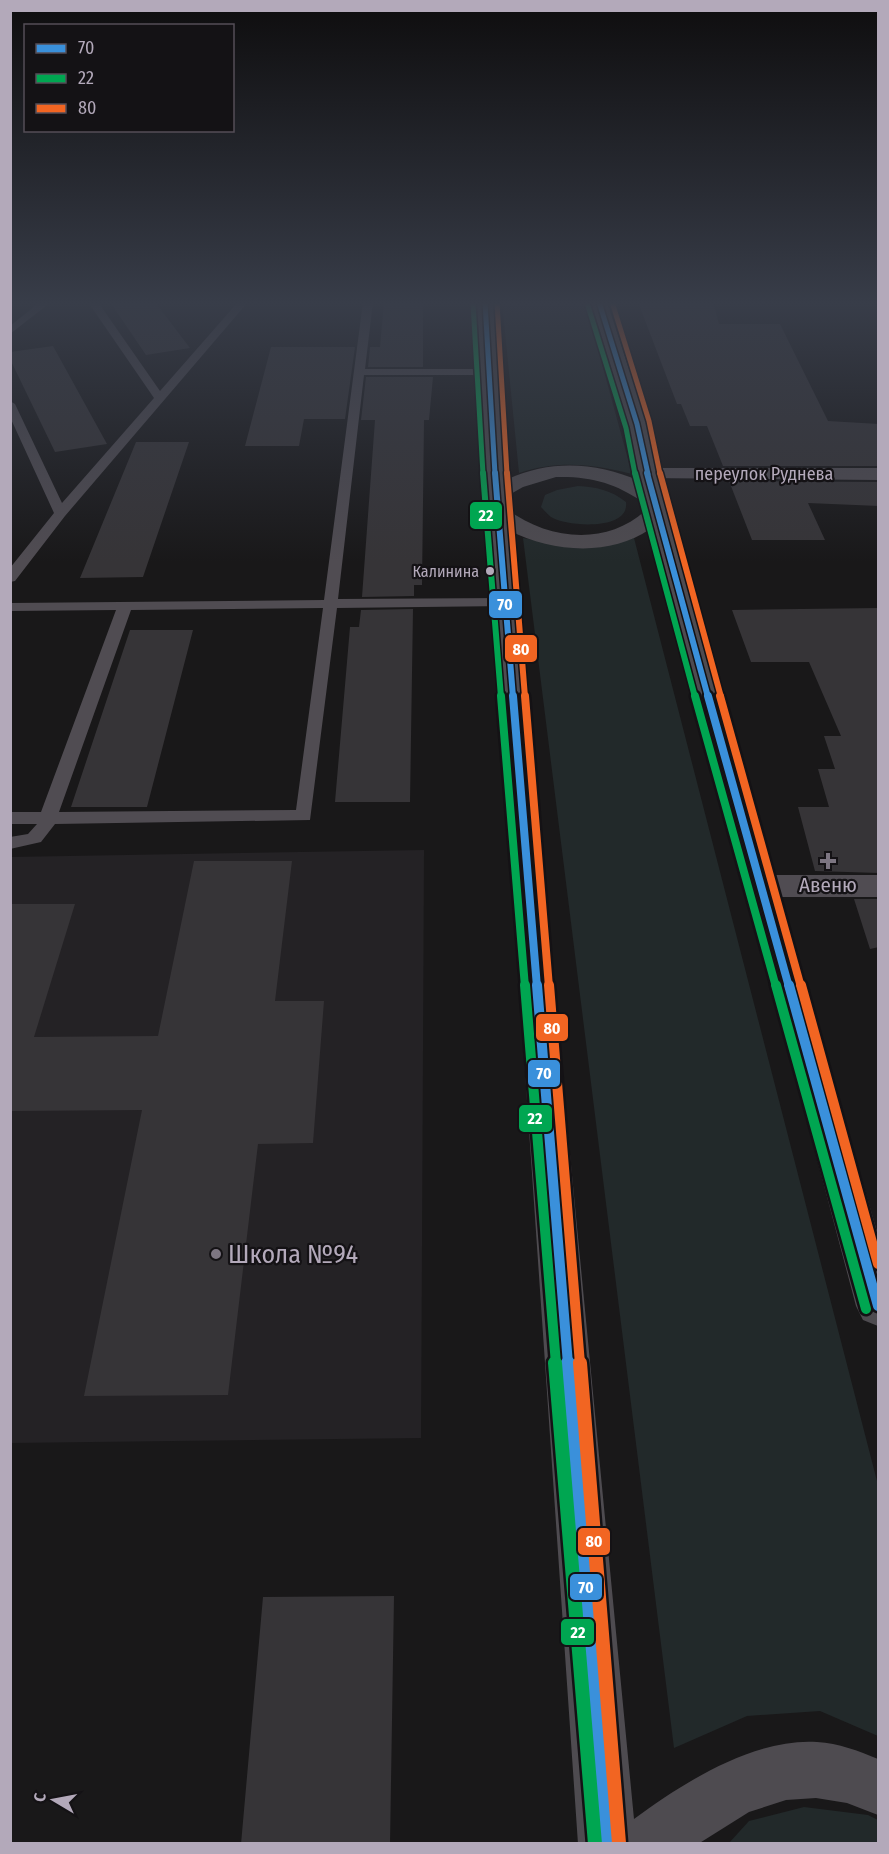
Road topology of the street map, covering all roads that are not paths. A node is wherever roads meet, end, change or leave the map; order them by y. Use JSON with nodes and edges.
{"nodes":[{"id":1,"x":153,"y":389,"type":"edge"},
{"id":2,"x":168,"y":389,"type":"edge"},
{"id":3,"x":358,"y":389,"type":"edge"},
{"id":4,"x":491,"y":389,"type":"edge"},
{"id":5,"x":624,"y":389,"type":"edge"},
{"id":6,"x":160,"y":398,"type":"junction"},
{"id":7,"x":10,"y":404,"type":"edge"},
{"id":8,"x":879,"y":474,"type":"edge"},
{"id":9,"x":654,"y":495,"type":"junction"},
{"id":10,"x":498,"y":503,"type":"junction"},
{"id":11,"x":60,"y":513,"type":"junction"},
{"id":12,"x":10,"y":578,"type":"edge"},
{"id":13,"x":507,"y":602,"type":"junction"},
{"id":14,"x":331,"y":604,"type":"junction"},
{"id":15,"x":125,"y":606,"type":"junction"},
{"id":16,"x":10,"y":607,"type":"edge"},
{"id":17,"x":10,"y":818,"type":"edge"},
{"id":18,"x":48,"y":818,"type":"junction"},
{"id":19,"x":10,"y":843,"type":"edge"},
{"id":20,"x":759,"y":886,"type":"junction"},
{"id":21,"x":879,"y":886,"type":"edge"},
{"id":22,"x":879,"y":1306,"type":"edge"},
{"id":23,"x":879,"y":1787,"type":"edge"},
{"id":24,"x":607,"y":1844,"type":"edge"},
{"id":25,"x":649,"y":1844,"type":"edge"}],
"edges":[{"from":1,"to":6,"type":"lane"},
{"from":2,"to":6,"type":"lane"},
{"from":3,"to":14,"type":"lane"},
{"from":4,"to":10,"type":"main road"},
{"from":5,"to":9,"type":"main road"},
{"from":6,"to":11,"type":"lane"},
{"from":7,"to":11,"type":"lane"},
{"from":8,"to":9,"type":"street","name":"переулок Руднева"},
{"from":9,"to":10,"type":"main road"},
{"from":9,"to":10,"type":"main road"},
{"from":9,"to":20,"type":"main road"},
{"from":10,"to":13,"type":"main road"},
{"from":11,"to":12,"type":"lane"},
{"from":13,"to":14,"type":"lane"},
{"from":13,"to":24,"type":"main road"},
{"from":14,"to":15,"type":"lane"},
{"from":14,"to":18,"type":"lane"},
{"from":15,"to":16,"type":"lane"},
{"from":15,"to":18,"type":"lane"},
{"from":17,"to":18,"type":"lane"},
{"from":18,"to":19,"type":"lane"},
{"from":20,"to":21,"type":"street"},
{"from":20,"to":22,"type":"main road"},
{"from":23,"to":25,"type":"main road"}]}
